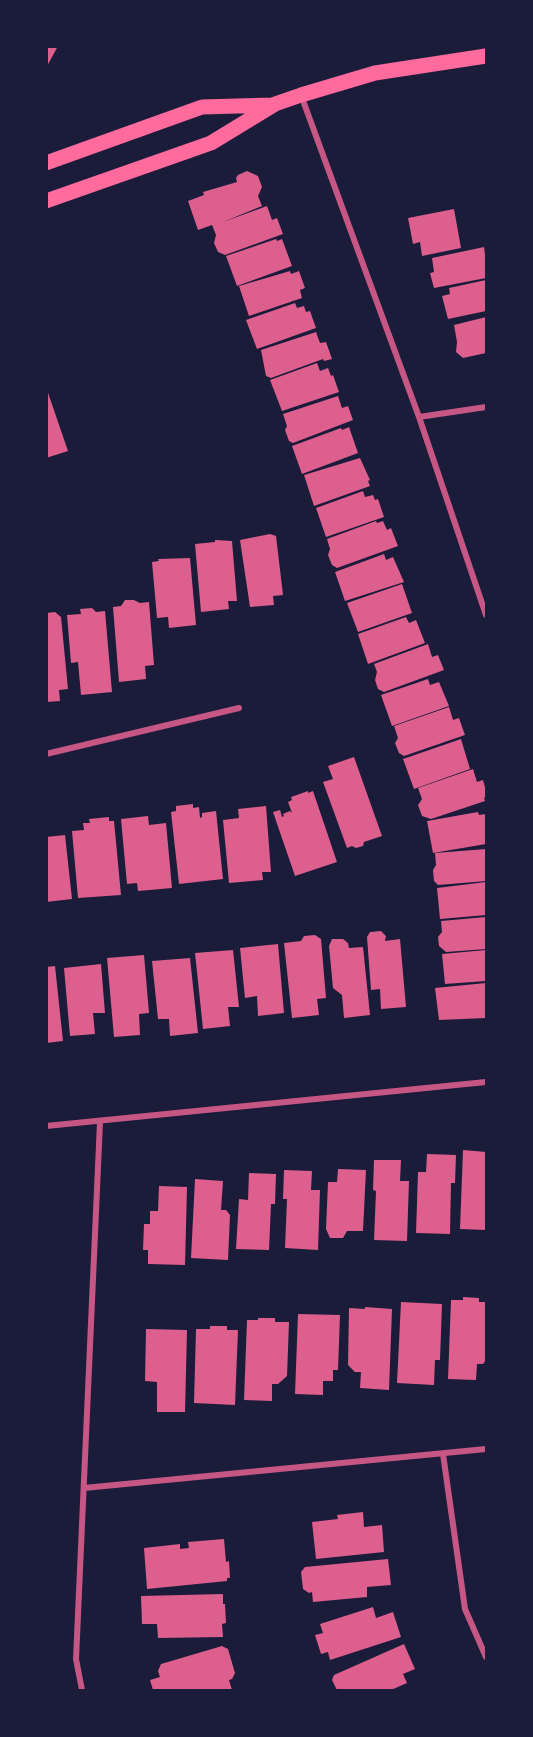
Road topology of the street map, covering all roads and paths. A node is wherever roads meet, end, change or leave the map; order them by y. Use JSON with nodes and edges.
{"nodes":[{"id":1,"x":486,"y":56,"type":"edge"},
{"id":2,"x":301,"y":95,"type":"junction"},
{"id":3,"x":274,"y":104,"type":"junction"},
{"id":4,"x":46,"y":163,"type":"edge"},
{"id":5,"x":46,"y":201,"type":"edge"},
{"id":6,"x":486,"y":407,"type":"edge"},
{"id":7,"x":419,"y":417,"type":"junction"},
{"id":8,"x":486,"y":615,"type":"edge"},
{"id":9,"x":239,"y":708,"type":"dead end"},
{"id":10,"x":46,"y":754,"type":"edge"},
{"id":11,"x":486,"y":1082,"type":"edge"},
{"id":12,"x":100,"y":1122,"type":"junction"},
{"id":13,"x":46,"y":1126,"type":"edge"},
{"id":14,"x":486,"y":1449,"type":"edge"},
{"id":15,"x":443,"y":1454,"type":"junction"},
{"id":16,"x":84,"y":1488,"type":"junction"},
{"id":17,"x":486,"y":1657,"type":"edge"},
{"id":18,"x":82,"y":1690,"type":"edge"}],
"edges":[{"from":1,"to":2,"type":"main road"},
{"from":2,"to":3,"type":"main road"},
{"from":2,"to":7,"type":"street"},
{"from":3,"to":4,"type":"main road"},
{"from":3,"to":5,"type":"main road"},
{"from":6,"to":7,"type":"street"},
{"from":7,"to":8,"type":"street"},
{"from":9,"to":10,"type":"street"},
{"from":11,"to":12,"type":"street"},
{"from":12,"to":13,"type":"street"},
{"from":12,"to":16,"type":"street"},
{"from":14,"to":15,"type":"street"},
{"from":15,"to":16,"type":"street"},
{"from":15,"to":17,"type":"street"},
{"from":16,"to":18,"type":"street"}]}
